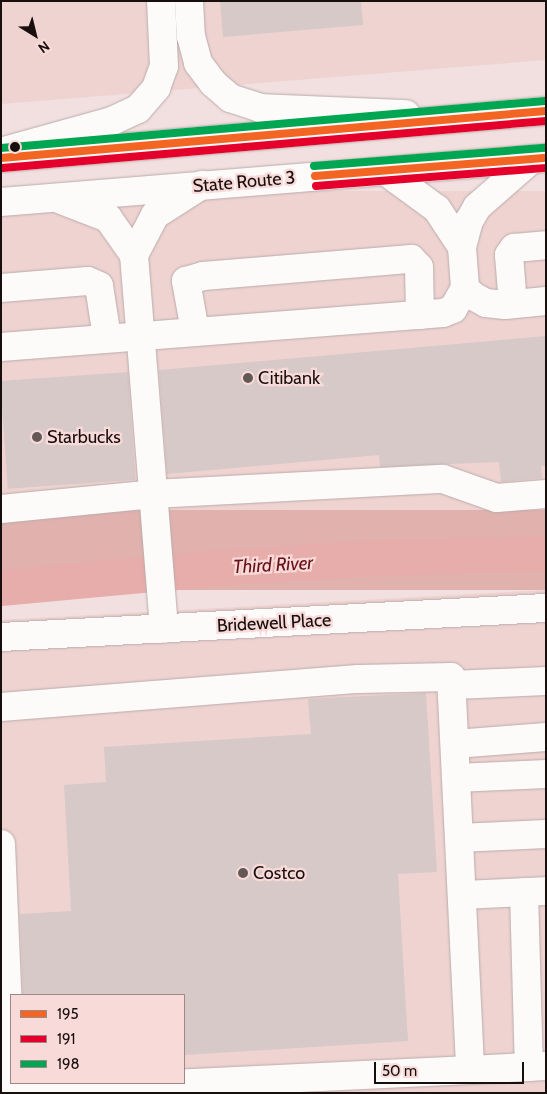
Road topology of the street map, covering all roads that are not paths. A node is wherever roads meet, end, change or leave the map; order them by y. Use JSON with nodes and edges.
{"nodes":[{"id":1,"x":161,"y":1,"type":"edge"},
{"id":2,"x":188,"y":1,"type":"edge"},
{"id":3,"x":546,"y":110,"type":"edge"},
{"id":4,"x":483,"y":117,"type":"junction"},
{"id":5,"x":1,"y":152,"type":"edge"},
{"id":6,"x":1,"y":158,"type":"edge"},
{"id":7,"x":539,"y":158,"type":"edge"},
{"id":8,"x":385,"y":170,"type":"junction"},
{"id":9,"x":202,"y":185,"type":"junction"},
{"id":10,"x":56,"y":198,"type":"junction"},
{"id":11,"x":1,"y":202,"type":"edge"},
{"id":12,"x":546,"y":246,"type":"edge"},
{"id":13,"x":462,"y":247,"type":"junction"},
{"id":14,"x":134,"y":255,"type":"junction"},
{"id":15,"x":1,"y":288,"type":"edge"},
{"id":16,"x":465,"y":288,"type":"junction"},
{"id":17,"x":546,"y":302,"type":"edge"},
{"id":18,"x":513,"y":304,"type":"junction"},
{"id":19,"x":420,"y":315,"type":"junction"},
{"id":20,"x":195,"y":330,"type":"junction"},
{"id":21,"x":140,"y":334,"type":"junction"},
{"id":22,"x":107,"y":337,"type":"junction"},
{"id":23,"x":1,"y":347,"type":"edge"},
{"id":24,"x":153,"y":494,"type":"junction"},
{"id":25,"x":546,"y":494,"type":"edge"},
{"id":26,"x":1,"y":509,"type":"edge"},
{"id":27,"x":546,"y":608,"type":"edge"},
{"id":28,"x":163,"y":618,"type":"junction"},
{"id":29,"x":1,"y":637,"type":"edge"},
{"id":30,"x":546,"y":681,"type":"edge"},
{"id":31,"x":452,"y":685,"type":"junction"},
{"id":32,"x":1,"y":707,"type":"edge"},
{"id":33,"x":546,"y":737,"type":"edge"},
{"id":34,"x":454,"y":744,"type":"junction"},
{"id":35,"x":546,"y":774,"type":"edge"},
{"id":36,"x":456,"y":778,"type":"junction"},
{"id":37,"x":546,"y":834,"type":"edge"},
{"id":38,"x":459,"y":838,"type":"junction"},
{"id":39,"x":1,"y":844,"type":"edge"},
{"id":40,"x":535,"y":891,"type":"edge"},
{"id":41,"x":462,"y":895,"type":"junction"},
{"id":42,"x":10,"y":1040,"type":"edge"},
{"id":43,"x":538,"y":1067,"type":"edge"},
{"id":44,"x":470,"y":1070,"type":"junction"},
{"id":45,"x":185,"y":1083,"type":"edge"},
{"id":46,"x":15,"y":1084,"type":"edge"},
{"id":47,"x":171,"y":1084,"type":"edge"}],
"edges":[{"from":1,"to":5,"type":"main road"},
{"from":2,"to":4,"type":"main road"},
{"from":3,"to":4,"type":"main road"},
{"from":4,"to":6,"type":"main road"},
{"from":7,"to":8,"type":"main road","name":"State Route 3"},
{"from":7,"to":13,"type":"main road"},
{"from":8,"to":9,"type":"main road","name":"State Route 3"},
{"from":8,"to":13,"type":"main road"},
{"from":9,"to":10,"type":"main road","name":"State Route 3"},
{"from":9,"to":14,"type":"main road"},
{"from":10,"to":11,"type":"main road","name":"State Route 3"},
{"from":10,"to":14,"type":"main road"},
{"from":12,"to":18,"type":"main road"},
{"from":13,"to":16,"type":"main road"},
{"from":14,"to":21,"type":"main road"},
{"from":15,"to":22,"type":"main road"},
{"from":16,"to":18,"type":"main road"},
{"from":16,"to":19,"type":"main road"},
{"from":17,"to":18,"type":"main road"},
{"from":19,"to":20,"type":"main road"},
{"from":19,"to":20,"type":"main road"},
{"from":20,"to":21,"type":"main road"},
{"from":21,"to":22,"type":"main road"},
{"from":21,"to":24,"type":"main road"},
{"from":22,"to":23,"type":"main road"},
{"from":24,"to":25,"type":"main road"},
{"from":24,"to":26,"type":"main road"},
{"from":24,"to":28,"type":"main road"},
{"from":27,"to":28,"type":"main road","name":"Bridewell Place"},
{"from":28,"to":29,"type":"main road","name":"Bridewell Place"},
{"from":30,"to":31,"type":"main road"},
{"from":31,"to":32,"type":"main road"},
{"from":31,"to":34,"type":"main road"},
{"from":33,"to":34,"type":"main road"},
{"from":34,"to":36,"type":"main road"},
{"from":35,"to":36,"type":"main road"},
{"from":36,"to":38,"type":"main road"},
{"from":37,"to":38,"type":"main road"},
{"from":38,"to":41,"type":"main road"},
{"from":39,"to":42,"type":"main road"},
{"from":40,"to":41,"type":"main road"},
{"from":40,"to":43,"type":"main road"},
{"from":41,"to":44,"type":"main road"},
{"from":43,"to":44,"type":"main road"},
{"from":44,"to":45,"type":"main road"},
{"from":46,"to":47,"type":"main road"}]}
